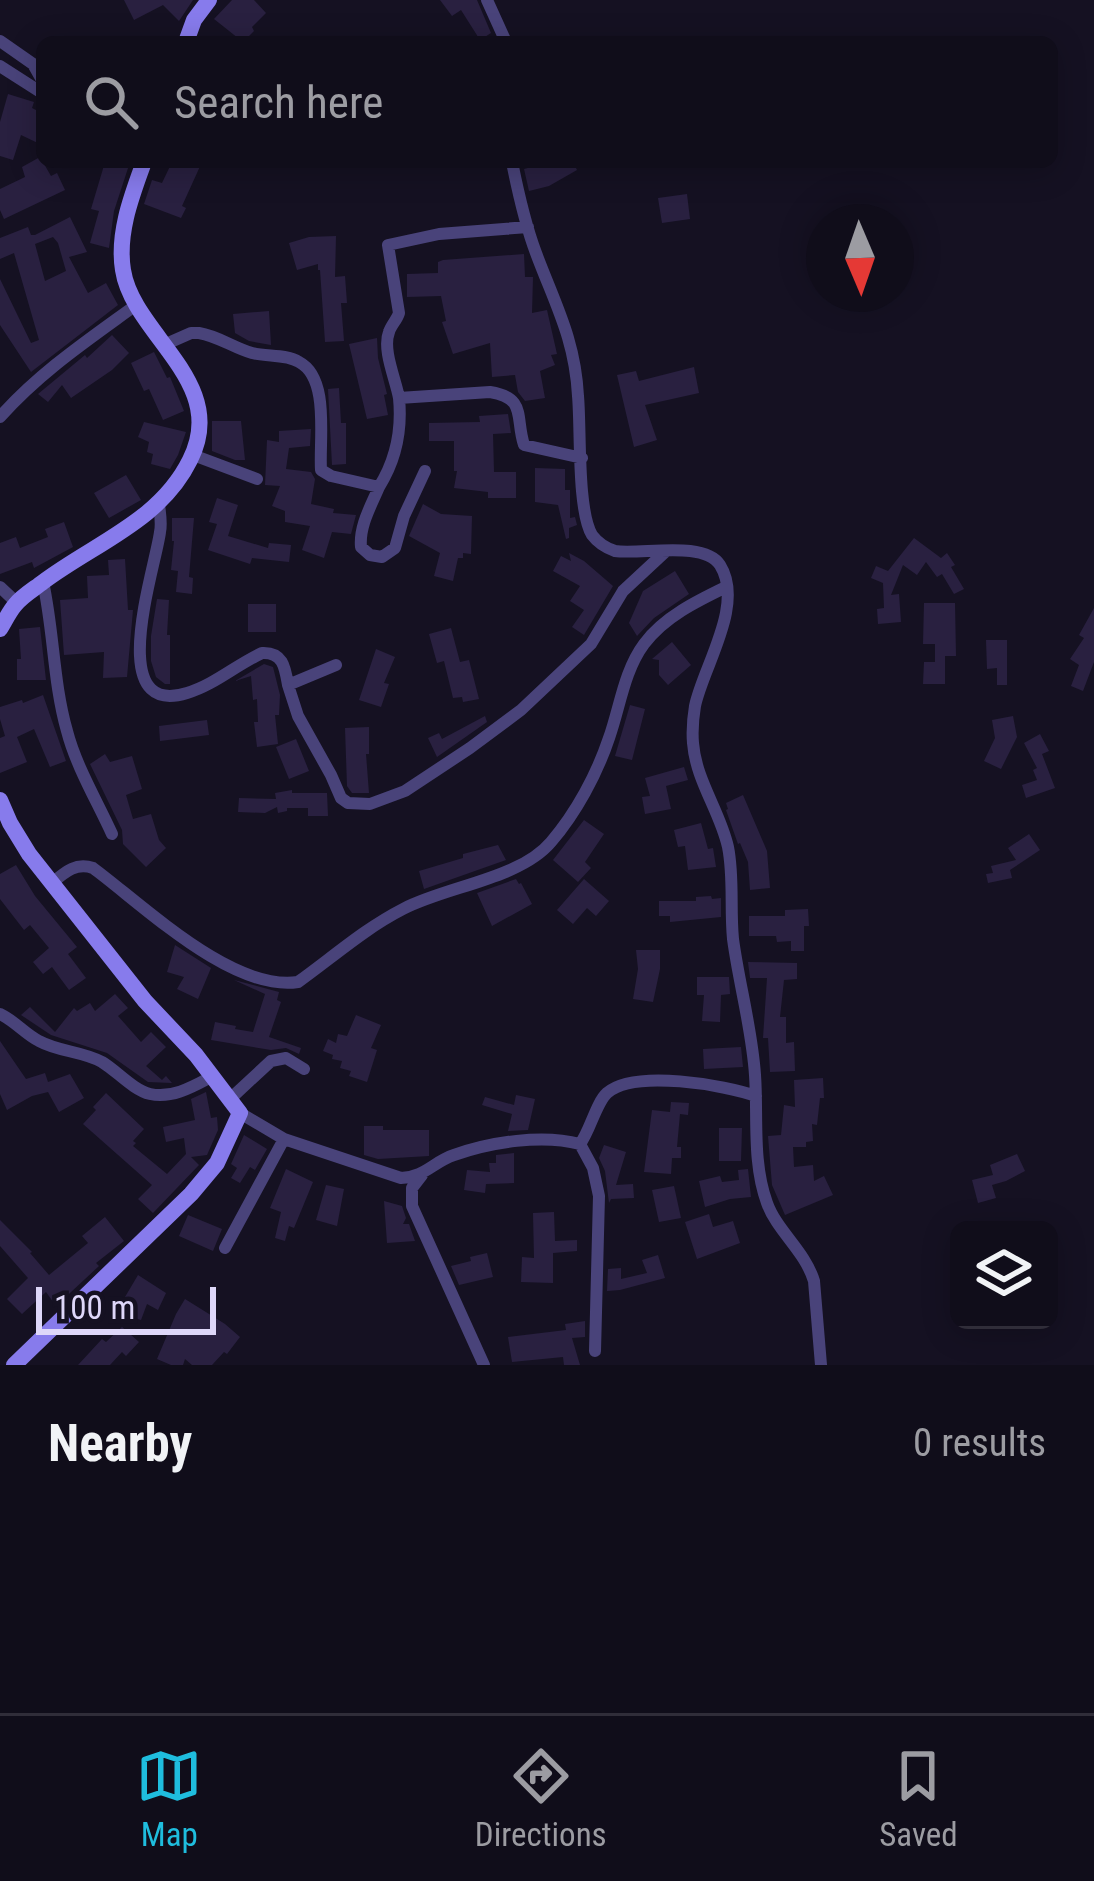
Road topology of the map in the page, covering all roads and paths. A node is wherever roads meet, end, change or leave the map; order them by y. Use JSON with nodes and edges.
{"nodes":[{"id":1,"x":208,"y":0,"type":"edge"},
{"id":2,"x":487,"y":0,"type":"edge"},
{"id":3,"x":188,"y":36,"type":"edge"},
{"id":4,"x":503,"y":36,"type":"edge"},
{"id":5,"x":0,"y":41,"type":"edge"},
{"id":6,"x":0,"y":66,"type":"edge"},
{"id":7,"x":36,"y":69,"type":"edge"},
{"id":8,"x":36,"y":89,"type":"edge"},
{"id":9,"x":142,"y":168,"type":"edge"},
{"id":10,"x":513,"y":168,"type":"edge"},
{"id":11,"x":528,"y":227,"type":"junction"},
{"id":12,"x":136,"y":305,"type":"junction"},
{"id":13,"x":166,"y":344,"type":"junction"},
{"id":14,"x":399,"y":398,"type":"junction"},
{"id":15,"x":0,"y":417,"type":"edge"},
{"id":16,"x":193,"y":455,"type":"junction"},
{"id":17,"x":581,"y":458,"type":"junction"},
{"id":18,"x":425,"y":470,"type":"dead end"},
{"id":19,"x":257,"y":478,"type":"dead end"},
{"id":20,"x":380,"y":487,"type":"junction"},
{"id":21,"x":159,"y":504,"type":"junction"},
{"id":22,"x":666,"y":551,"type":"junction"},
{"id":23,"x":44,"y":582,"type":"junction"},
{"id":24,"x":0,"y":587,"type":"edge"},
{"id":25,"x":726,"y":587,"type":"junction"},
{"id":26,"x":16,"y":602,"type":"junction"},
{"id":27,"x":0,"y":628,"type":"edge"},
{"id":28,"x":336,"y":665,"type":"dead end"},
{"id":29,"x":288,"y":685,"type":"junction"},
{"id":30,"x":0,"y":800,"type":"edge"},
{"id":31,"x":112,"y":835,"type":"dead end"},
{"id":32,"x":52,"y":883,"type":"junction"},
{"id":33,"x":0,"y":1014,"type":"edge"},
{"id":34,"x":304,"y":1069,"type":"dead end"},
{"id":35,"x":213,"y":1076,"type":"junction"},
{"id":36,"x":756,"y":1096,"type":"junction"},
{"id":37,"x":234,"y":1106,"type":"junction"},
{"id":38,"x":284,"y":1139,"type":"junction"},
{"id":39,"x":580,"y":1144,"type":"junction"},
{"id":40,"x":422,"y":1175,"type":"junction"},
{"id":41,"x":225,"y":1248,"type":"dead end"},
{"id":42,"x":595,"y":1351,"type":"dead end"},
{"id":43,"x":14,"y":1365,"type":"edge"},
{"id":44,"x":484,"y":1365,"type":"edge"},
{"id":45,"x":821,"y":1365,"type":"edge"}],
"edges":[{"from":1,"to":3,"type":"street"},
{"from":2,"to":4,"type":"street"},
{"from":5,"to":7,"type":"street"},
{"from":6,"to":8,"type":"street"},
{"from":9,"to":12,"type":"street"},
{"from":10,"to":11,"type":"street"},
{"from":11,"to":14,"type":"street"},
{"from":11,"to":17,"type":"street"},
{"from":12,"to":13,"type":"street"},
{"from":12,"to":15,"type":"street"},
{"from":13,"to":16,"type":"street"},
{"from":13,"to":20,"type":"street"},
{"from":14,"to":17,"type":"street"},
{"from":14,"to":20,"type":"street"},
{"from":16,"to":19,"type":"street"},
{"from":16,"to":21,"type":"street"},
{"from":17,"to":22,"type":"street"},
{"from":18,"to":20,"type":"street"},
{"from":21,"to":23,"type":"street"},
{"from":21,"to":29,"type":"street"},
{"from":22,"to":25,"type":"street"},
{"from":22,"to":29,"type":"street"},
{"from":23,"to":26,"type":"street"},
{"from":23,"to":31,"type":"street"},
{"from":24,"to":26,"type":"street"},
{"from":25,"to":32,"type":"street"},
{"from":25,"to":36,"type":"street"},
{"from":26,"to":27,"type":"street"},
{"from":28,"to":29,"type":"street"},
{"from":30,"to":32,"type":"street"},
{"from":32,"to":35,"type":"street"},
{"from":33,"to":35,"type":"street"},
{"from":34,"to":37,"type":"street"},
{"from":35,"to":37,"type":"street"},
{"from":36,"to":39,"type":"street"},
{"from":36,"to":45,"type":"street"},
{"from":37,"to":38,"type":"street"},
{"from":37,"to":43,"type":"street"},
{"from":38,"to":40,"type":"street"},
{"from":38,"to":41,"type":"street"},
{"from":39,"to":40,"type":"street"},
{"from":39,"to":42,"type":"street"},
{"from":40,"to":44,"type":"street"}]}
